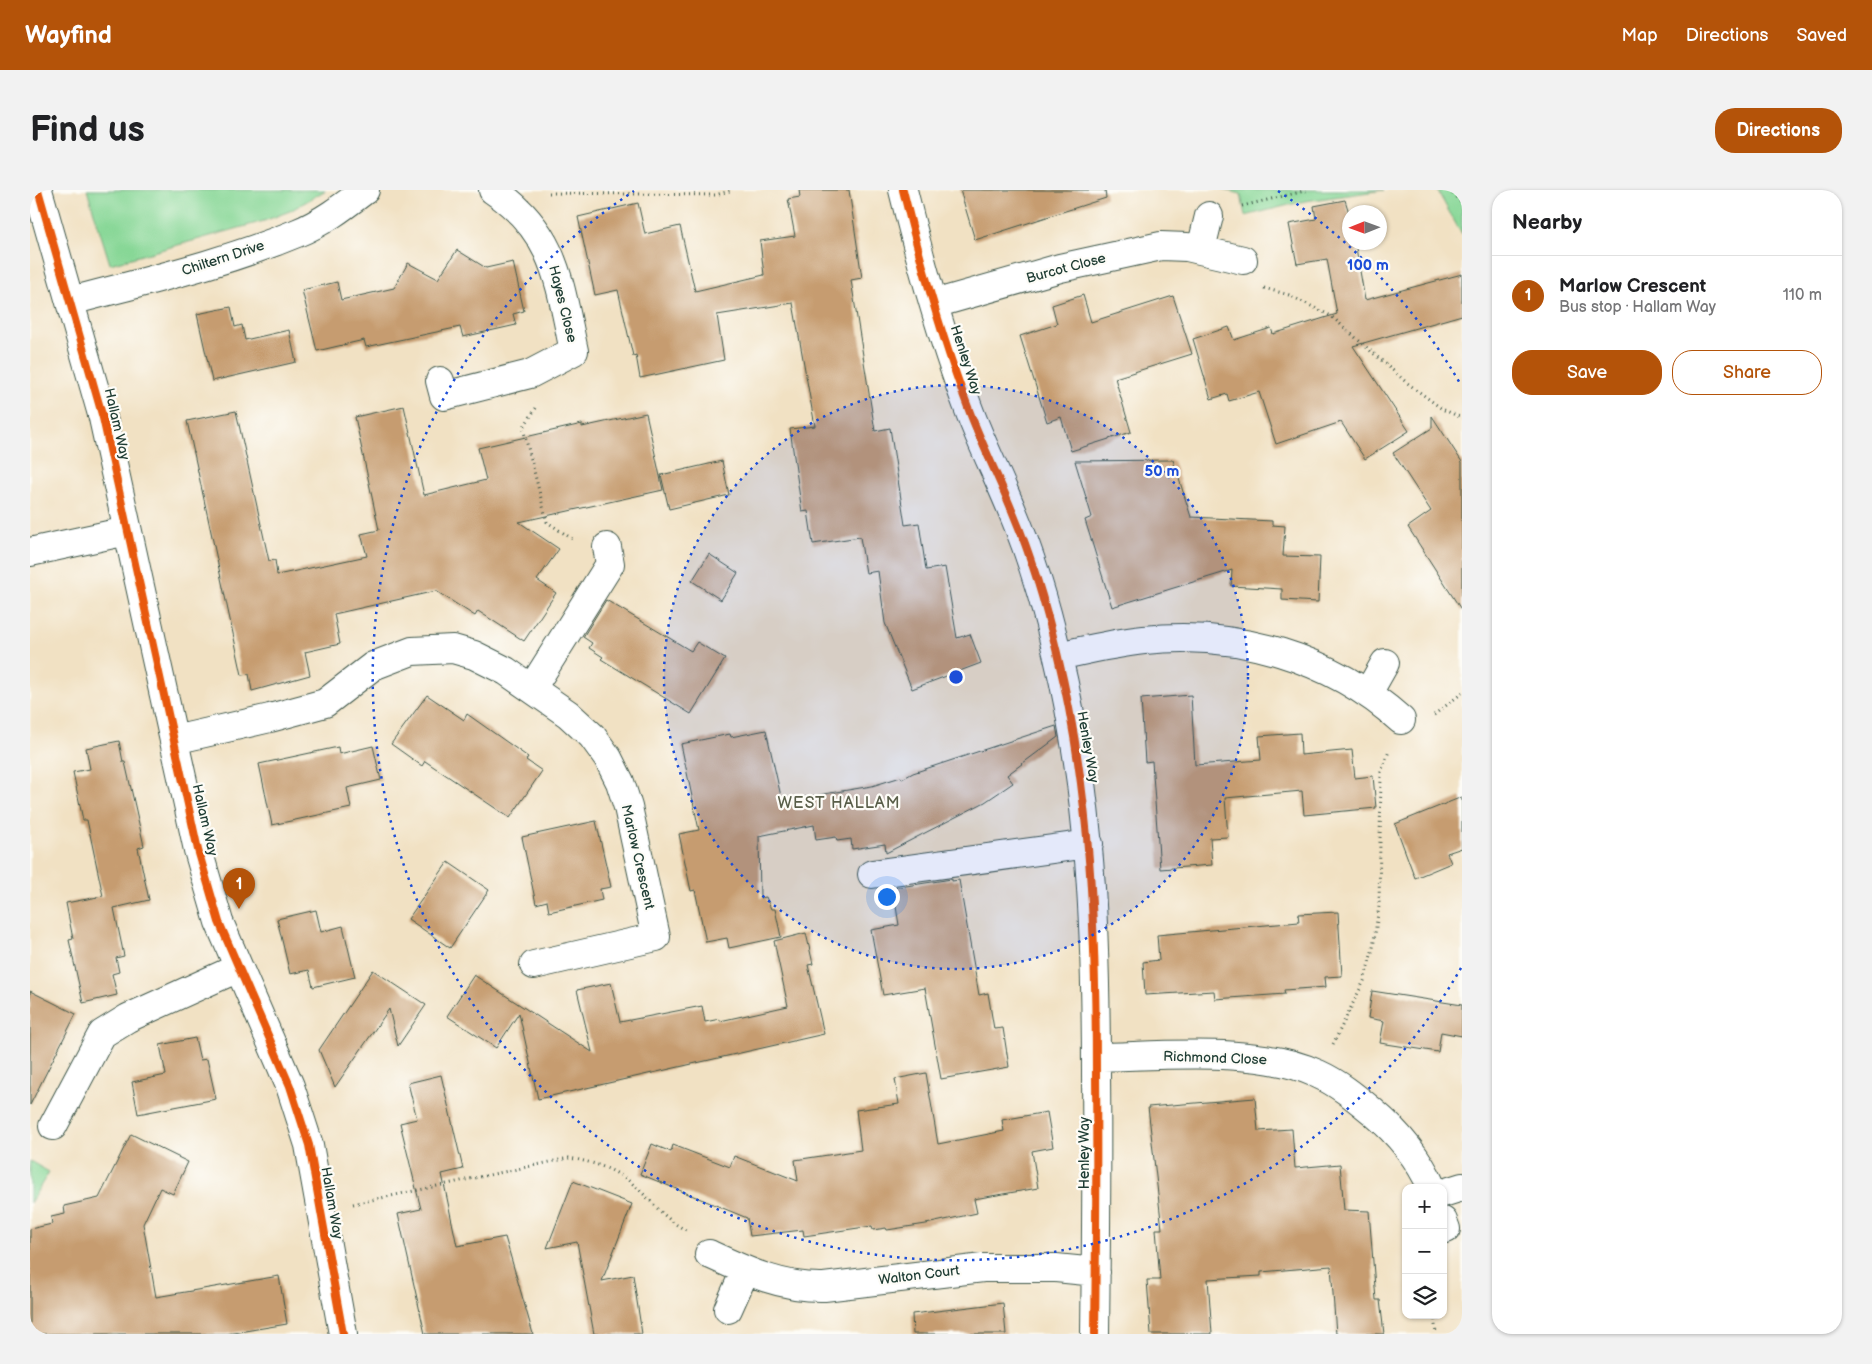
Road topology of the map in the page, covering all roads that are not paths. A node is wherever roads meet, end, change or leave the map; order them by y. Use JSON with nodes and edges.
{"nodes":[{"id":1,"x":38,"y":190,"type":"edge"},
{"id":2,"x":365,"y":190,"type":"edge"},
{"id":3,"x":493,"y":190,"type":"edge"},
{"id":4,"x":903,"y":190,"type":"edge"},
{"id":5,"x":1209,"y":216,"type":"road end"},
{"id":6,"x":1201,"y":250,"type":"junction"},
{"id":7,"x":1243,"y":260,"type":"road end"},
{"id":8,"x":71,"y":301,"type":"junction"},
{"id":9,"x":934,"y":304,"type":"junction"},
{"id":10,"x":440,"y":382,"type":"dead end"},
{"id":11,"x":127,"y":531,"type":"junction"},
{"id":12,"x":30,"y":552,"type":"edge"},
{"id":13,"x":609,"y":556,"type":"road end"},
{"id":14,"x":1058,"y":656,"type":"junction"},
{"id":15,"x":1385,"y":663,"type":"dead end"},
{"id":16,"x":532,"y":688,"type":"junction"},
{"id":17,"x":1368,"y":693,"type":"junction"},
{"id":18,"x":1401,"y":720,"type":"dead end"},
{"id":19,"x":174,"y":740,"type":"junction"},
{"id":20,"x":1088,"y":844,"type":"junction"},
{"id":21,"x":872,"y":874,"type":"dead end"},
{"id":22,"x":534,"y":966,"type":"dead end"},
{"id":23,"x":238,"y":968,"type":"junction"},
{"id":24,"x":1096,"y":1057,"type":"junction"},
{"id":25,"x":53,"y":1126,"type":"dead end"},
{"id":26,"x":1430,"y":1184,"type":"edge"},
{"id":27,"x":1462,"y":1187,"type":"edge"},
{"id":28,"x":1447,"y":1192,"type":"edge"},
{"id":29,"x":709,"y":1254,"type":"road end"},
{"id":30,"x":745,"y":1271,"type":"junction"},
{"id":31,"x":1096,"y":1272,"type":"junction"},
{"id":32,"x":728,"y":1309,"type":"dead end"},
{"id":33,"x":343,"y":1334,"type":"edge"},
{"id":34,"x":1095,"y":1334,"type":"edge"}],
"edges":[{"from":1,"to":8,"type":"street","name":"Hallam Way"},
{"from":2,"to":8,"type":"street","name":"Chiltern Drive"},
{"from":3,"to":10,"type":"street","name":"Hayes Close"},
{"from":4,"to":9,"type":"street","name":"Henley Way"},
{"from":5,"to":6,"type":"street"},
{"from":6,"to":7,"type":"street","name":"Burcot Close"},
{"from":6,"to":9,"type":"street","name":"Burcot Close"},
{"from":8,"to":11,"type":"street","name":"Hallam Way"},
{"from":9,"to":14,"type":"street","name":"Henley Way"},
{"from":11,"to":12,"type":"street"},
{"from":11,"to":19,"type":"street","name":"Hallam Way"},
{"from":13,"to":16,"type":"street"},
{"from":14,"to":17,"type":"street"},
{"from":14,"to":20,"type":"street","name":"Henley Way"},
{"from":15,"to":17,"type":"street"},
{"from":16,"to":19,"type":"street","name":"Marlow Crescent"},
{"from":16,"to":22,"type":"street","name":"Marlow Crescent"},
{"from":17,"to":18,"type":"street"},
{"from":19,"to":23,"type":"street","name":"Hallam Way"},
{"from":20,"to":21,"type":"street"},
{"from":20,"to":24,"type":"street","name":"Henley Way"},
{"from":23,"to":25,"type":"street"},
{"from":23,"to":33,"type":"street","name":"Hallam Way"},
{"from":24,"to":26,"type":"street","name":"Richmond Close"},
{"from":24,"to":31,"type":"street","name":"Henley Way"},
{"from":27,"to":28,"type":"street"},
{"from":29,"to":30,"type":"street","name":"Walton Court"},
{"from":30,"to":31,"type":"street","name":"Walton Court"},
{"from":30,"to":32,"type":"street"},
{"from":31,"to":34,"type":"street","name":"Henley Way"}]}
